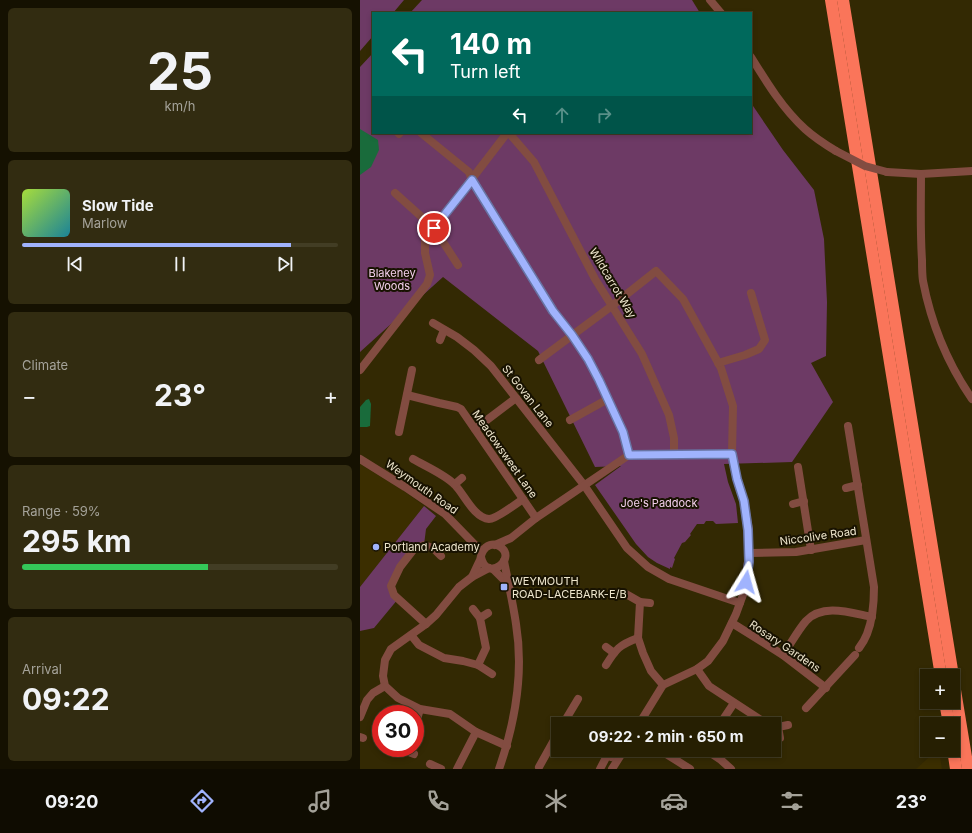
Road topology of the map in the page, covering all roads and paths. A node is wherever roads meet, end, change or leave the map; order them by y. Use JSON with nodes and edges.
{"nodes":[{"id":1,"x":710,"y":0,"type":"edge"},
{"id":2,"x":831,"y":0,"type":"edge"},
{"id":3,"x":843,"y":0,"type":"edge"},
{"id":4,"x":720,"y":12,"type":"edge"},
{"id":5,"x":752,"y":59,"type":"edge"},
{"id":6,"x":422,"y":134,"type":"edge"},
{"id":7,"x":507,"y":134,"type":"edge"},
{"id":8,"x":509,"y":134,"type":"edge"},
{"id":9,"x":972,"y":171,"type":"edge"},
{"id":10,"x":921,"y":174,"type":"junction"},
{"id":11,"x":472,"y":180,"type":"junction"},
{"id":12,"x":395,"y":194,"type":"dead end"},
{"id":13,"x":434,"y":228,"type":"junction"},
{"id":14,"x":458,"y":265,"type":"dead end"},
{"id":15,"x":751,"y":293,"type":"dead end"},
{"id":16,"x":613,"y":306,"type":"junction"},
{"id":17,"x":433,"y":323,"type":"dead end"},
{"id":18,"x":444,"y":330,"type":"junction"},
{"id":19,"x":572,"y":335,"type":"junction"},
{"id":20,"x":440,"y":340,"type":"dead end"},
{"id":21,"x":538,"y":360,"type":"dead end"},
{"id":22,"x":718,"y":363,"type":"junction"},
{"id":23,"x":360,"y":370,"type":"edge"},
{"id":24,"x":412,"y":370,"type":"dead end"},
{"id":25,"x":406,"y":395,"type":"junction"},
{"id":26,"x":516,"y":398,"type":"junction"},
{"id":27,"x":608,"y":399,"type":"junction"},
{"id":28,"x":972,"y":399,"type":"edge"},
{"id":29,"x":570,"y":420,"type":"dead end"},
{"id":30,"x":848,"y":426,"type":"dead end"},
{"id":31,"x":475,"y":429,"type":"junction"},
{"id":32,"x":399,"y":432,"type":"dead end"},
{"id":33,"x":732,"y":454,"type":"junction"},
{"id":34,"x":629,"y":455,"type":"junction"},
{"id":35,"x":674,"y":455,"type":"junction"},
{"id":36,"x":360,"y":459,"type":"edge"},
{"id":37,"x":413,"y":459,"type":"dead end"},
{"id":38,"x":798,"y":467,"type":"dead end"},
{"id":39,"x":462,"y":478,"type":"dead end"},
{"id":40,"x":455,"y":484,"type":"junction"},
{"id":41,"x":584,"y":485,"type":"junction"},
{"id":42,"x":858,"y":485,"type":"junction"},
{"id":43,"x":846,"y":488,"type":"dead end"},
{"id":44,"x":523,"y":499,"type":"junction"},
{"id":45,"x":804,"y":502,"type":"junction"},
{"id":46,"x":793,"y":504,"type":"dead end"},
{"id":47,"x":536,"y":518,"type":"junction"},
{"id":48,"x":468,"y":538,"type":"junction"},
{"id":49,"x":511,"y":538,"type":"junction"},
{"id":50,"x":866,"y":540,"type":"junction"},
{"id":51,"x":492,"y":545,"type":"junction"},
{"id":52,"x":810,"y":550,"type":"junction"},
{"id":53,"x":749,"y":553,"type":"junction"},
{"id":54,"x":482,"y":555,"type":"junction"},
{"id":55,"x":441,"y":556,"type":"dead end"},
{"id":56,"x":505,"y":557,"type":"junction"},
{"id":57,"x":491,"y":568,"type":"junction"},
{"id":58,"x":472,"y":577,"type":"junction"},
{"id":59,"x":508,"y":584,"type":"junction"},
{"id":60,"x":626,"y":594,"type":"dead end"},
{"id":61,"x":640,"y":602,"type":"junction"},
{"id":62,"x":650,"y":603,"type":"dead end"},
{"id":63,"x":740,"y":603,"type":"junction"},
{"id":64,"x":473,"y":609,"type":"dead end"},
{"id":65,"x":488,"y":613,"type":"dead end"},
{"id":66,"x":872,"y":617,"type":"junction"},
{"id":67,"x":480,"y":618,"type":"junction"},
{"id":68,"x":732,"y":623,"type":"junction"},
{"id":69,"x":426,"y":624,"type":"junction"},
{"id":70,"x":411,"y":635,"type":"junction"},
{"id":71,"x":638,"y":638,"type":"junction"},
{"id":72,"x":606,"y":647,"type":"dead end"},
{"id":73,"x":614,"y":653,"type":"junction"},
{"id":74,"x":783,"y":655,"type":"junction"},
{"id":75,"x":478,"y":665,"type":"junction"},
{"id":76,"x":606,"y":665,"type":"dead end"},
{"id":77,"x":697,"y":669,"type":"junction"},
{"id":78,"x":940,"y":669,"type":"edge"},
{"id":79,"x":952,"y":669,"type":"edge"},
{"id":80,"x":492,"y":674,"type":"dead end"},
{"id":81,"x":663,"y":685,"type":"junction"},
{"id":82,"x":386,"y":686,"type":"junction"},
{"id":83,"x":826,"y":688,"type":"junction"},
{"id":84,"x":578,"y":699,"type":"dead end"},
{"id":85,"x":734,"y":703,"type":"junction"},
{"id":86,"x":412,"y":705,"type":"edge"},
{"id":87,"x":806,"y":708,"type":"dead end"},
{"id":88,"x":958,"y":709,"type":"edge"},
{"id":89,"x":424,"y":710,"type":"edge"},
{"id":90,"x":360,"y":717,"type":"edge"},
{"id":91,"x":567,"y":717,"type":"edge"},
{"id":92,"x":643,"y":717,"type":"edge"},
{"id":93,"x":725,"y":717,"type":"edge"},
{"id":94,"x":756,"y":717,"type":"edge"},
{"id":95,"x":788,"y":725,"type":"dead end"},
{"id":96,"x":781,"y":726,"type":"edge"},
{"id":97,"x":476,"y":732,"type":"junction"},
{"id":98,"x":507,"y":746,"type":"junction"},
{"id":99,"x":551,"y":746,"type":"edge"},
{"id":100,"x":607,"y":757,"type":"edge"},
{"id":101,"x":613,"y":757,"type":"edge"},
{"id":102,"x":620,"y":757,"type":"edge"},
{"id":103,"x":671,"y":757,"type":"edge"},
{"id":104,"x":716,"y":757,"type":"edge"},
{"id":105,"x":954,"y":757,"type":"edge"},
{"id":106,"x":617,"y":761,"type":"junction"},
{"id":107,"x":430,"y":764,"type":"dead end"},
{"id":108,"x":539,"y":767,"type":"dead end"},
{"id":109,"x":441,"y":769,"type":"edge"},
{"id":110,"x":457,"y":769,"type":"edge"},
{"id":111,"x":499,"y":769,"type":"edge"},
{"id":112,"x":600,"y":769,"type":"edge"},
{"id":113,"x":612,"y":769,"type":"edge"},
{"id":114,"x":690,"y":769,"type":"edge"},
{"id":115,"x":730,"y":769,"type":"edge"},
{"id":116,"x":956,"y":769,"type":"edge"},
{"id":117,"x":968,"y":769,"type":"edge"}],
"edges":[{"from":1,"to":4,"type":"street"},
{"from":2,"to":78,"type":"highway"},
{"from":3,"to":79,"type":"highway"},
{"from":5,"to":10,"type":"street","bridge":true},
{"from":6,"to":11,"type":"street"},
{"from":7,"to":11,"type":"street"},
{"from":8,"to":16,"type":"street","name":"Wildcarrot Way"},
{"from":9,"to":10,"type":"street"},
{"from":10,"to":28,"type":"street"},
{"from":11,"to":13,"type":"street"},
{"from":11,"to":19,"type":"street"},
{"from":12,"to":13,"type":"street"},
{"from":13,"to":14,"type":"street"},
{"from":13,"to":23,"type":"street"},
{"from":15,"to":22,"type":"street"},
{"from":16,"to":19,"type":"street"},
{"from":16,"to":22,"type":"street"},
{"from":16,"to":35,"type":"street","name":"Wildcarrot Way"},
{"from":17,"to":18,"type":"street","name":"St Govan Lane"},
{"from":18,"to":20,"type":"street"},
{"from":18,"to":26,"type":"street","name":"St Govan Lane"},
{"from":19,"to":21,"type":"street"},
{"from":19,"to":27,"type":"street"},
{"from":22,"to":33,"type":"street"},
{"from":24,"to":25,"type":"street"},
{"from":25,"to":31,"type":"street","name":"Meadowsweet Lane"},
{"from":25,"to":32,"type":"street"},
{"from":26,"to":31,"type":"street"},
{"from":26,"to":41,"type":"street","name":"St Govan Lane"},
{"from":27,"to":29,"type":"street"},
{"from":27,"to":34,"type":"street"},
{"from":30,"to":42,"type":"street","name":"Niccolive Road"},
{"from":31,"to":44,"type":"street","name":"Meadowsweet Lane"},
{"from":33,"to":35,"type":"street"},
{"from":33,"to":53,"type":"street"},
{"from":34,"to":35,"type":"street"},
{"from":34,"to":41,"type":"street"},
{"from":36,"to":48,"type":"street","name":"Weymouth Road"},
{"from":37,"to":40,"type":"street"},
{"from":38,"to":45,"type":"street"},
{"from":39,"to":40,"type":"street"},
{"from":40,"to":44,"type":"street"},
{"from":41,"to":47,"type":"street"},
{"from":41,"to":63,"type":"street","name":"St Govan Lane"},
{"from":42,"to":43,"type":"street"},
{"from":42,"to":50,"type":"street","name":"Niccolive Road"},
{"from":44,"to":47,"type":"street","name":"Meadowsweet Lane"},
{"from":45,"to":46,"type":"street"},
{"from":45,"to":52,"type":"street"},
{"from":47,"to":49,"type":"street"},
{"from":48,"to":51,"type":"street","name":"Weymouth Road"},
{"from":48,"to":54,"type":"street","name":"Weymouth Road"},
{"from":49,"to":51,"type":"street"},
{"from":49,"to":56,"type":"street"},
{"from":50,"to":52,"type":"street","name":"Niccolive Road"},
{"from":50,"to":66,"type":"street","name":"Niccolive Road"},
{"from":51,"to":54,"type":"street"},
{"from":51,"to":56,"type":"street"},
{"from":52,"to":53,"type":"street","name":"Niccolive Road"},
{"from":53,"to":63,"type":"street"},
{"from":54,"to":57,"type":"street"},
{"from":54,"to":58,"type":"street"},
{"from":55,"to":69,"type":"street"},
{"from":56,"to":57,"type":"street"},
{"from":56,"to":59,"type":"street"},
{"from":57,"to":58,"type":"street"},
{"from":57,"to":59,"type":"street"},
{"from":58,"to":69,"type":"street"},
{"from":59,"to":98,"type":"street"},
{"from":60,"to":61,"type":"street"},
{"from":61,"to":62,"type":"street"},
{"from":61,"to":71,"type":"street"},
{"from":63,"to":68,"type":"street"},
{"from":64,"to":67,"type":"street"},
{"from":65,"to":67,"type":"street"},
{"from":66,"to":74,"type":"street"},
{"from":66,"to":83,"type":"street","name":"Niccolive Road"},
{"from":67,"to":75,"type":"street"},
{"from":68,"to":74,"type":"street","name":"Rosary Gardens"},
{"from":68,"to":77,"type":"street"},
{"from":69,"to":70,"type":"street"},
{"from":70,"to":75,"type":"street"},
{"from":70,"to":82,"type":"street"},
{"from":71,"to":73,"type":"street"},
{"from":71,"to":81,"type":"street"},
{"from":72,"to":73,"type":"street"},
{"from":73,"to":76,"type":"street"},
{"from":74,"to":83,"type":"street","name":"Rosary Gardens"},
{"from":75,"to":80,"type":"street"},
{"from":77,"to":81,"type":"street"},
{"from":77,"to":85,"type":"street"},
{"from":81,"to":92,"type":"street"},
{"from":82,"to":86,"type":"street"},
{"from":82,"to":90,"type":"street"},
{"from":83,"to":87,"type":"street","name":"Niccolive Road"},
{"from":84,"to":91,"type":"street"},
{"from":85,"to":93,"type":"street"},
{"from":85,"to":94,"type":"street"},
{"from":88,"to":117,"type":"highway"},
{"from":89,"to":97,"type":"street"},
{"from":95,"to":96,"type":"street"},
{"from":97,"to":98,"type":"street"},
{"from":97,"to":110,"type":"street"},
{"from":98,"to":111,"type":"street"},
{"from":99,"to":108,"type":"street"},
{"from":100,"to":112,"type":"street"},
{"from":101,"to":106,"type":"street"},
{"from":102,"to":106,"type":"street"},
{"from":103,"to":114,"type":"street"},
{"from":104,"to":115,"type":"street"},
{"from":105,"to":116,"type":"highway"},
{"from":106,"to":113,"type":"street"},
{"from":107,"to":109,"type":"street"}]}
